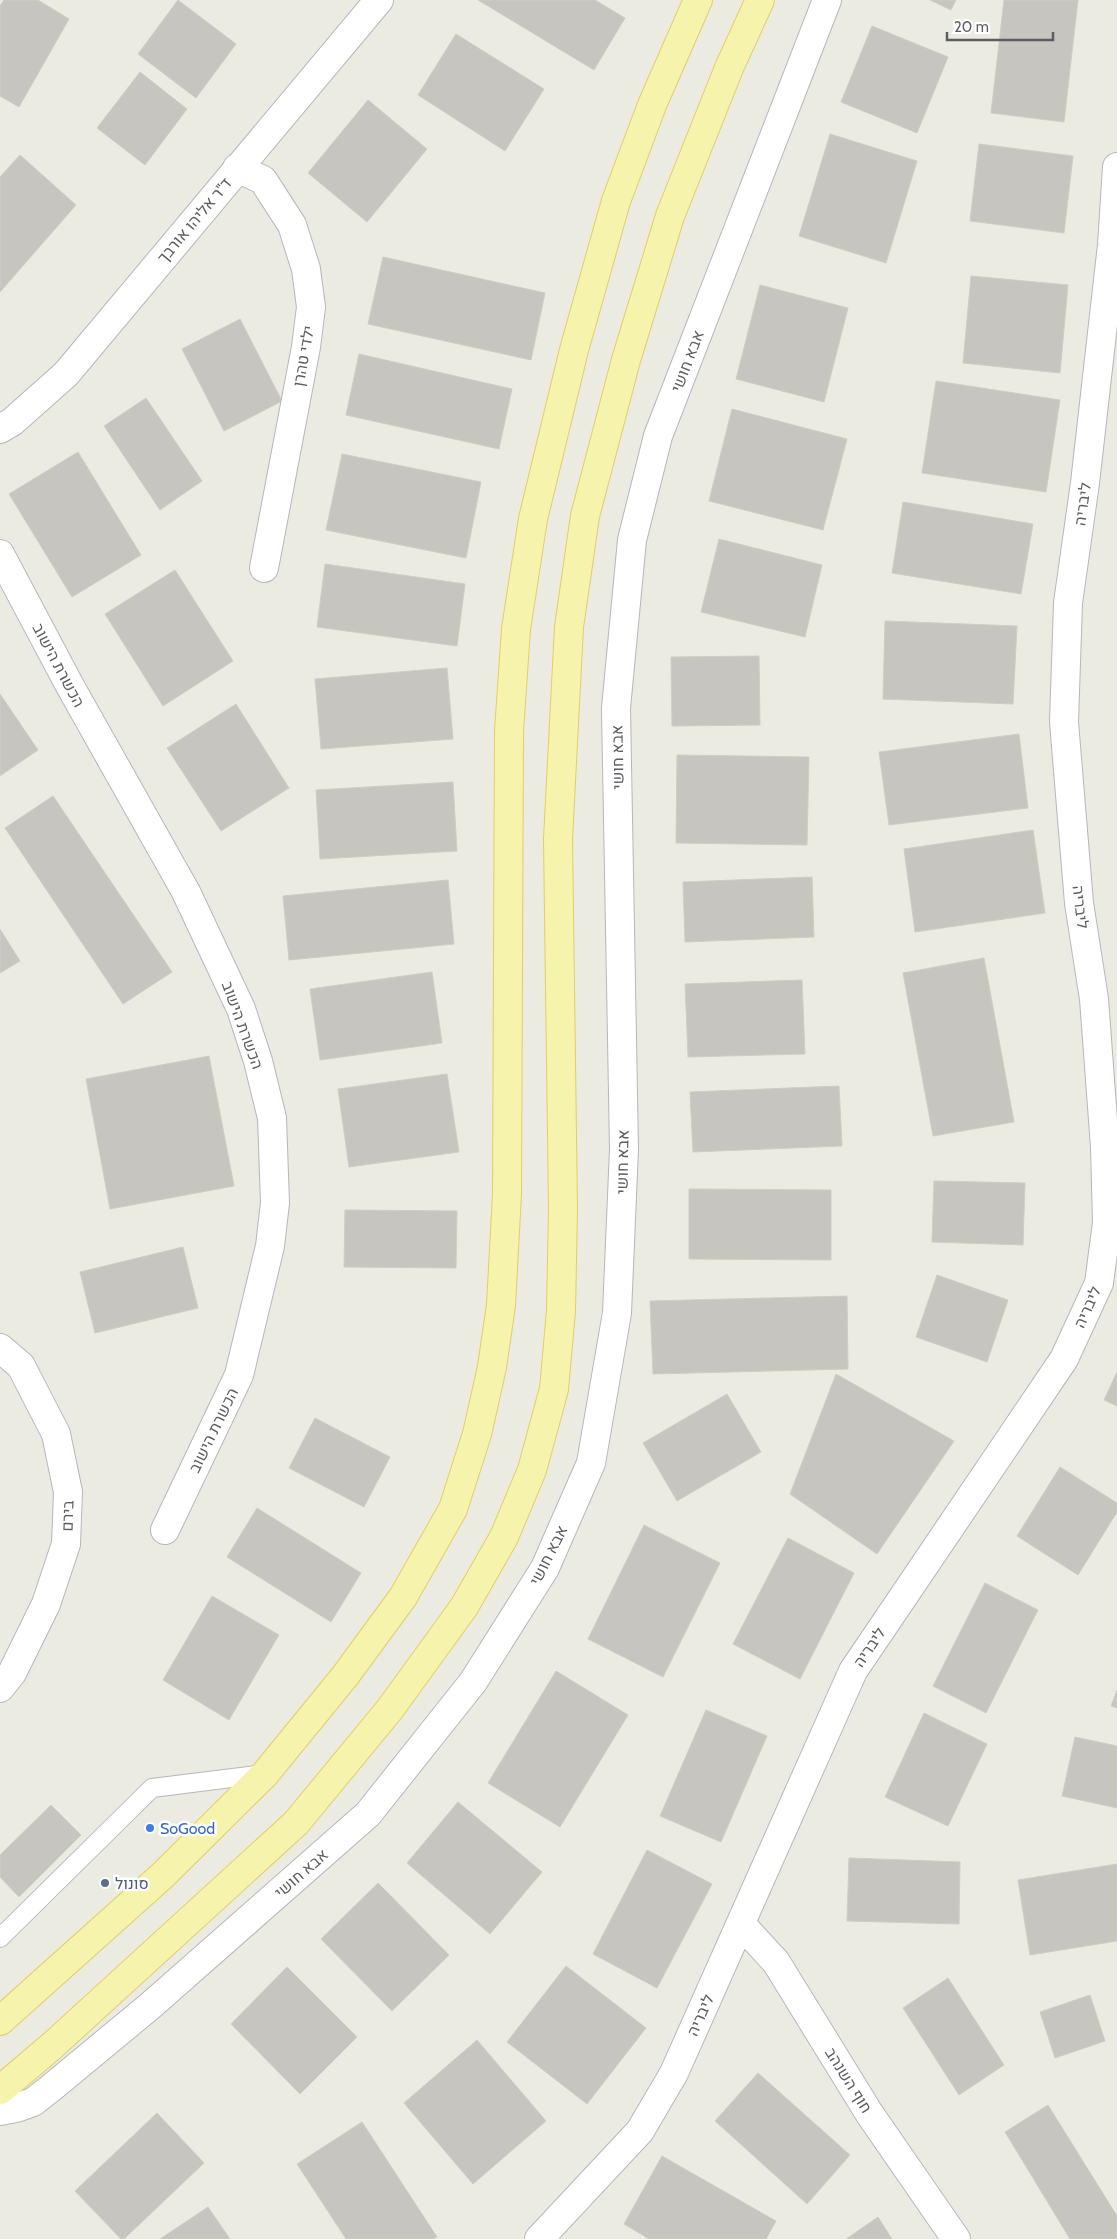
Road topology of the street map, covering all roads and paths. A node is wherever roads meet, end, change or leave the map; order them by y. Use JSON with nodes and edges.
{"nodes":[{"id":1,"x":379,"y":0,"type":"edge"},
{"id":2,"x":698,"y":0,"type":"edge"},
{"id":3,"x":760,"y":0,"type":"edge"},
{"id":4,"x":827,"y":0,"type":"edge"},
{"id":5,"x":1117,"y":167,"type":"edge"},
{"id":6,"x":237,"y":168,"type":"junction"},
{"id":7,"x":0,"y":429,"type":"edge"},
{"id":8,"x":0,"y":554,"type":"edge"},
{"id":9,"x":264,"y":568,"type":"dead end"},
{"id":10,"x":0,"y":1348,"type":"edge"},
{"id":11,"x":165,"y":1530,"type":"dead end"},
{"id":12,"x":0,"y":1688,"type":"edge"},
{"id":13,"x":265,"y":1774,"type":"junction"},
{"id":14,"x":740,"y":1924,"type":"junction"},
{"id":15,"x":0,"y":1938,"type":"edge"},
{"id":16,"x":0,"y":2021,"type":"edge"},
{"id":17,"x":0,"y":2090,"type":"edge"},
{"id":18,"x":0,"y":2110,"type":"edge"},
{"id":19,"x":539,"y":2239,"type":"edge"},
{"id":20,"x":956,"y":2239,"type":"edge"}],
"edges":[{"from":1,"to":6,"type":"street","name":"ד\"ר אליהו אורבך"},
{"from":2,"to":13,"type":"main road"},
{"from":3,"to":17,"type":"main road"},
{"from":4,"to":18,"type":"street","name":"אבא חושי"},
{"from":5,"to":14,"type":"street","name":"ליבריה"},
{"from":6,"to":7,"type":"street","name":"ד\"ר אליהו אורבך"},
{"from":6,"to":9,"type":"street","name":"ילדי טהרן"},
{"from":8,"to":11,"type":"street","name":"הכשרת הישוב"},
{"from":10,"to":12,"type":"street","name":"בירם"},
{"from":13,"to":15,"type":"lane"},
{"from":13,"to":16,"type":"main road"},
{"from":14,"to":19,"type":"street","name":"ליבריה"},
{"from":14,"to":20,"type":"street","name":"חוף השנהב"}]}
